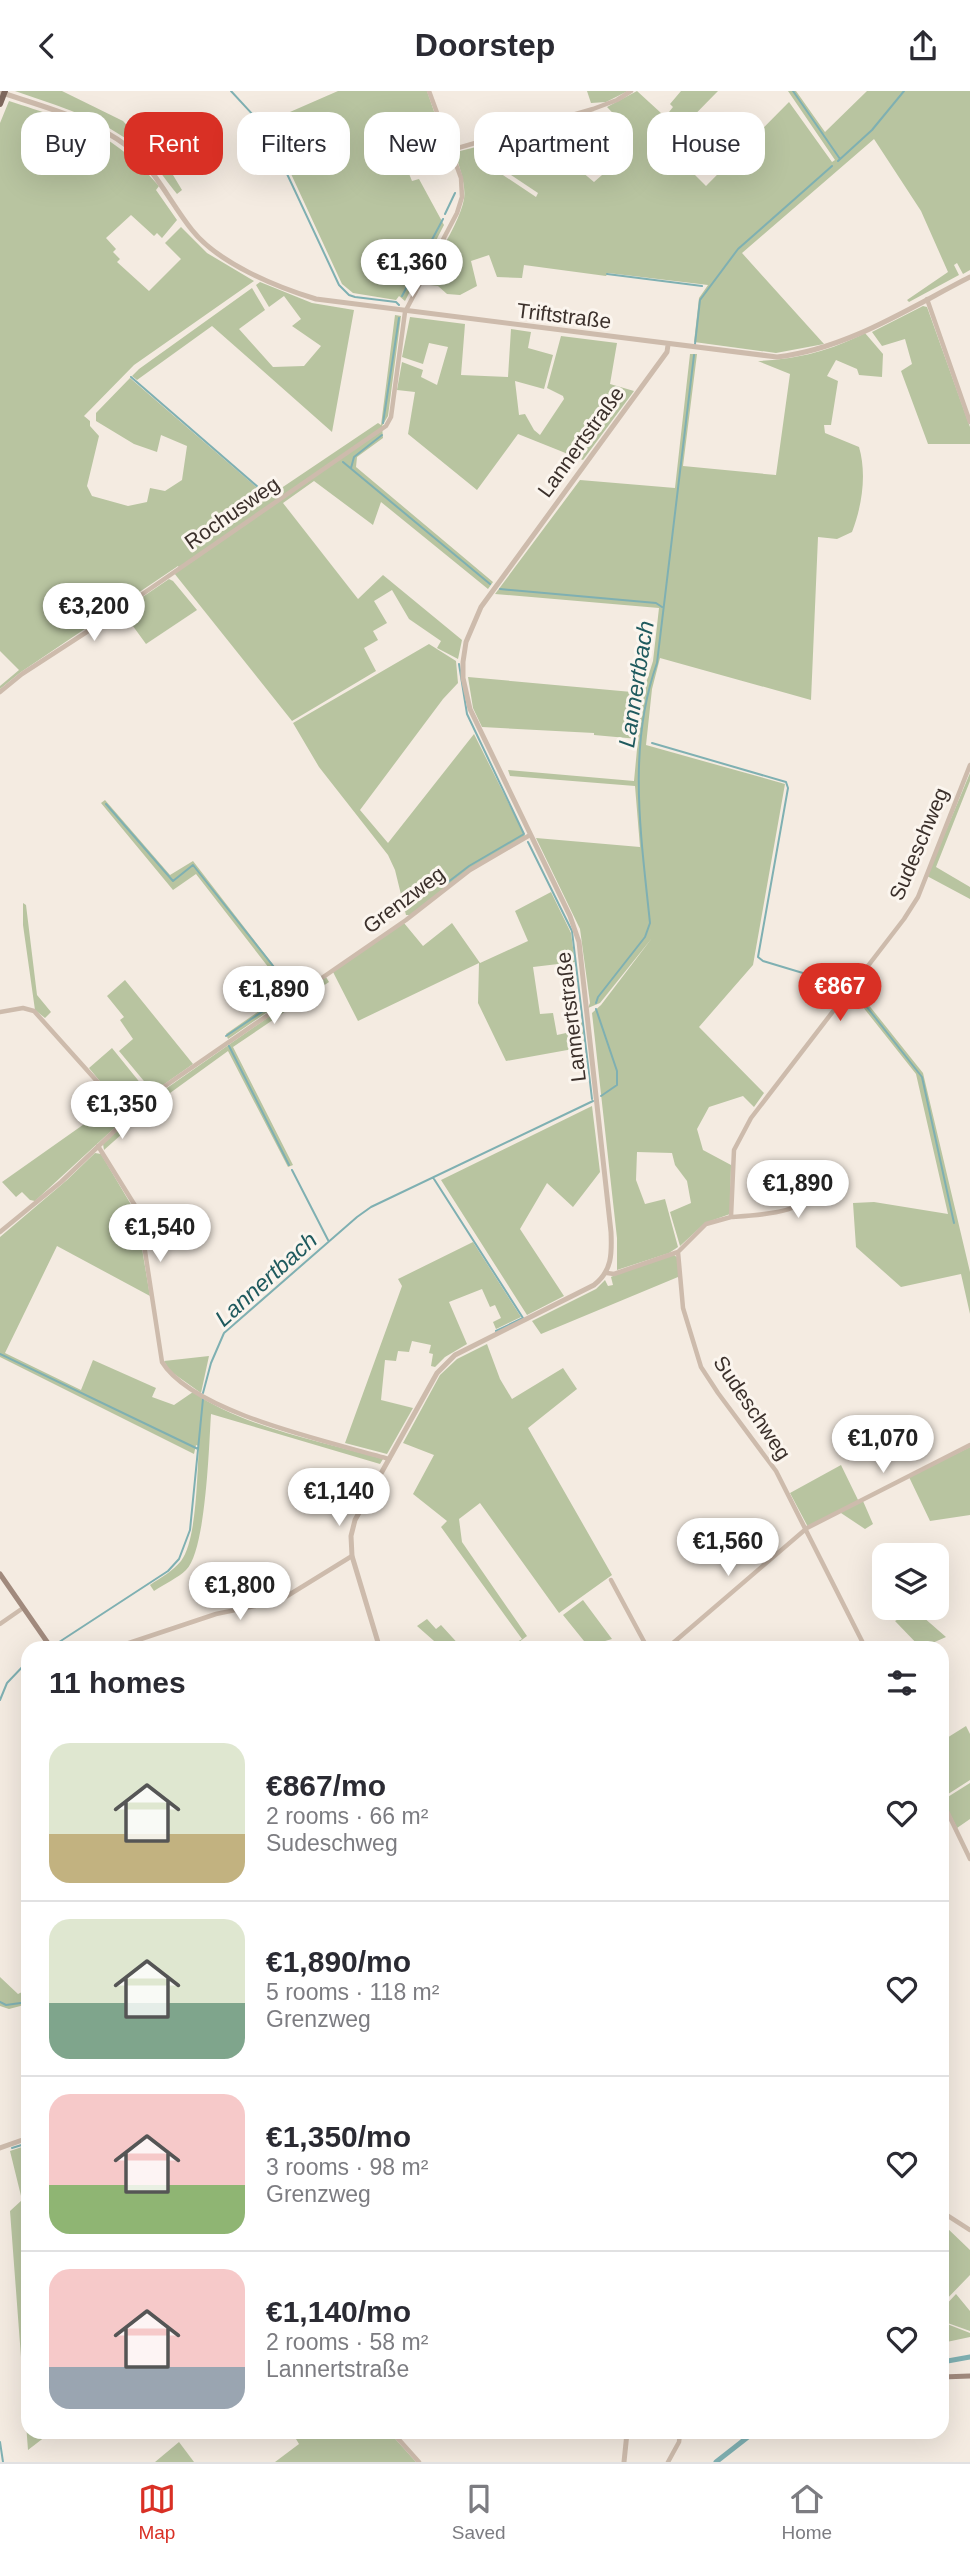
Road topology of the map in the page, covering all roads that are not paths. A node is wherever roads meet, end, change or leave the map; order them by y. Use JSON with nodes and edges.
{"nodes":[{"id":1,"x":5,"y":91,"type":"edge"},
{"id":2,"x":429,"y":91,"type":"edge"},
{"id":3,"x":631,"y":91,"type":"edge"},
{"id":4,"x":0,"y":92,"type":"edge"},
{"id":5,"x":0,"y":104,"type":"edge"},
{"id":6,"x":437,"y":112,"type":"edge"},
{"id":7,"x":460,"y":148,"type":"edge"},
{"id":8,"x":460,"y":175,"type":"edge"},
{"id":9,"x":970,"y":277,"type":"edge"},
{"id":10,"x":927,"y":299,"type":"junction"},
{"id":11,"x":405,"y":312,"type":"junction"},
{"id":12,"x":668,"y":345,"type":"junction"},
{"id":13,"x":970,"y":422,"type":"edge"},
{"id":14,"x":0,"y":692,"type":"edge"},
{"id":15,"x":970,"y":765,"type":"edge"},
{"id":16,"x":530,"y":835,"type":"junction"},
{"id":17,"x":0,"y":1012,"type":"edge"},
{"id":18,"x":129,"y":1117,"type":"junction"},
{"id":19,"x":98,"y":1146,"type":"junction"},
{"id":20,"x":794,"y":1165,"type":"dead end"},
{"id":21,"x":731,"y":1217,"type":"junction"},
{"id":22,"x":0,"y":1232,"type":"edge"},
{"id":23,"x":678,"y":1252,"type":"junction"},
{"id":24,"x":607,"y":1273,"type":"junction"},
{"id":25,"x":970,"y":1444,"type":"edge"},
{"id":26,"x":389,"y":1458,"type":"junction"},
{"id":27,"x":807,"y":1528,"type":"junction"},
{"id":28,"x":352,"y":1556,"type":"junction"},
{"id":29,"x":0,"y":1574,"type":"edge"},
{"id":30,"x":611,"y":1580,"type":"dead end"},
{"id":31,"x":23,"y":1608,"type":"junction"},
{"id":32,"x":0,"y":1624,"type":"edge"},
{"id":33,"x":46,"y":1641,"type":"edge"},
{"id":34,"x":135,"y":1641,"type":"edge"},
{"id":35,"x":378,"y":1641,"type":"edge"},
{"id":36,"x":644,"y":1641,"type":"edge"},
{"id":37,"x":675,"y":1641,"type":"edge"},
{"id":38,"x":862,"y":1641,"type":"edge"},
{"id":39,"x":949,"y":1816,"type":"edge"},
{"id":40,"x":970,"y":1859,"type":"edge"},
{"id":41,"x":21,"y":2141,"type":"edge"},
{"id":42,"x":0,"y":2148,"type":"edge"},
{"id":43,"x":949,"y":2216,"type":"edge"},
{"id":44,"x":970,"y":2230,"type":"edge"},
{"id":45,"x":970,"y":2376,"type":"edge"},
{"id":46,"x":949,"y":2377,"type":"edge"},
{"id":47,"x":398,"y":2439,"type":"edge"},
{"id":48,"x":626,"y":2439,"type":"edge"},
{"id":49,"x":679,"y":2439,"type":"edge"},
{"id":50,"x":419,"y":2462,"type":"edge"},
{"id":51,"x":624,"y":2462,"type":"edge"},
{"id":52,"x":668,"y":2462,"type":"edge"}],
"edges":[{"from":1,"to":5,"type":"main road"},
{"from":2,"to":6,"type":"street"},
{"from":3,"to":7,"type":"street"},
{"from":4,"to":11,"type":"street","name":"Triftstraße"},
{"from":8,"to":11,"type":"street"},
{"from":9,"to":10,"type":"street","name":"Triftstraße"},
{"from":10,"to":12,"type":"street","name":"Triftstraße"},
{"from":10,"to":13,"type":"street"},
{"from":11,"to":12,"type":"street","name":"Triftstraße"},
{"from":11,"to":14,"type":"street","name":"Rochusweg"},
{"from":12,"to":16,"type":"street","name":"Lannertstraße"},
{"from":15,"to":21,"type":"street","name":"Sudeschweg"},
{"from":16,"to":18,"type":"street","name":"Grenzweg"},
{"from":16,"to":24,"type":"street","name":"Lannertstraße"},
{"from":17,"to":18,"type":"street"},
{"from":18,"to":19,"type":"street","name":"Grenzweg"},
{"from":19,"to":22,"type":"street","name":"Grenzweg"},
{"from":19,"to":26,"type":"street"},
{"from":20,"to":21,"type":"street"},
{"from":21,"to":23,"type":"street"},
{"from":23,"to":24,"type":"street"},
{"from":23,"to":27,"type":"street","name":"Sudeschweg"},
{"from":24,"to":26,"type":"street"},
{"from":25,"to":27,"type":"street"},
{"from":26,"to":28,"type":"street"},
{"from":27,"to":37,"type":"street"},
{"from":27,"to":38,"type":"street","name":"Sudeschweg"},
{"from":28,"to":34,"type":"street"},
{"from":28,"to":35,"type":"street"},
{"from":29,"to":31,"type":"main road"},
{"from":30,"to":36,"type":"street"},
{"from":31,"to":32,"type":"street"},
{"from":31,"to":33,"type":"main road"},
{"from":39,"to":40,"type":"street"},
{"from":41,"to":42,"type":"street"},
{"from":43,"to":44,"type":"street"},
{"from":45,"to":46,"type":"main road"},
{"from":47,"to":50,"type":"street"},
{"from":48,"to":51,"type":"street"},
{"from":49,"to":52,"type":"street"}]}
